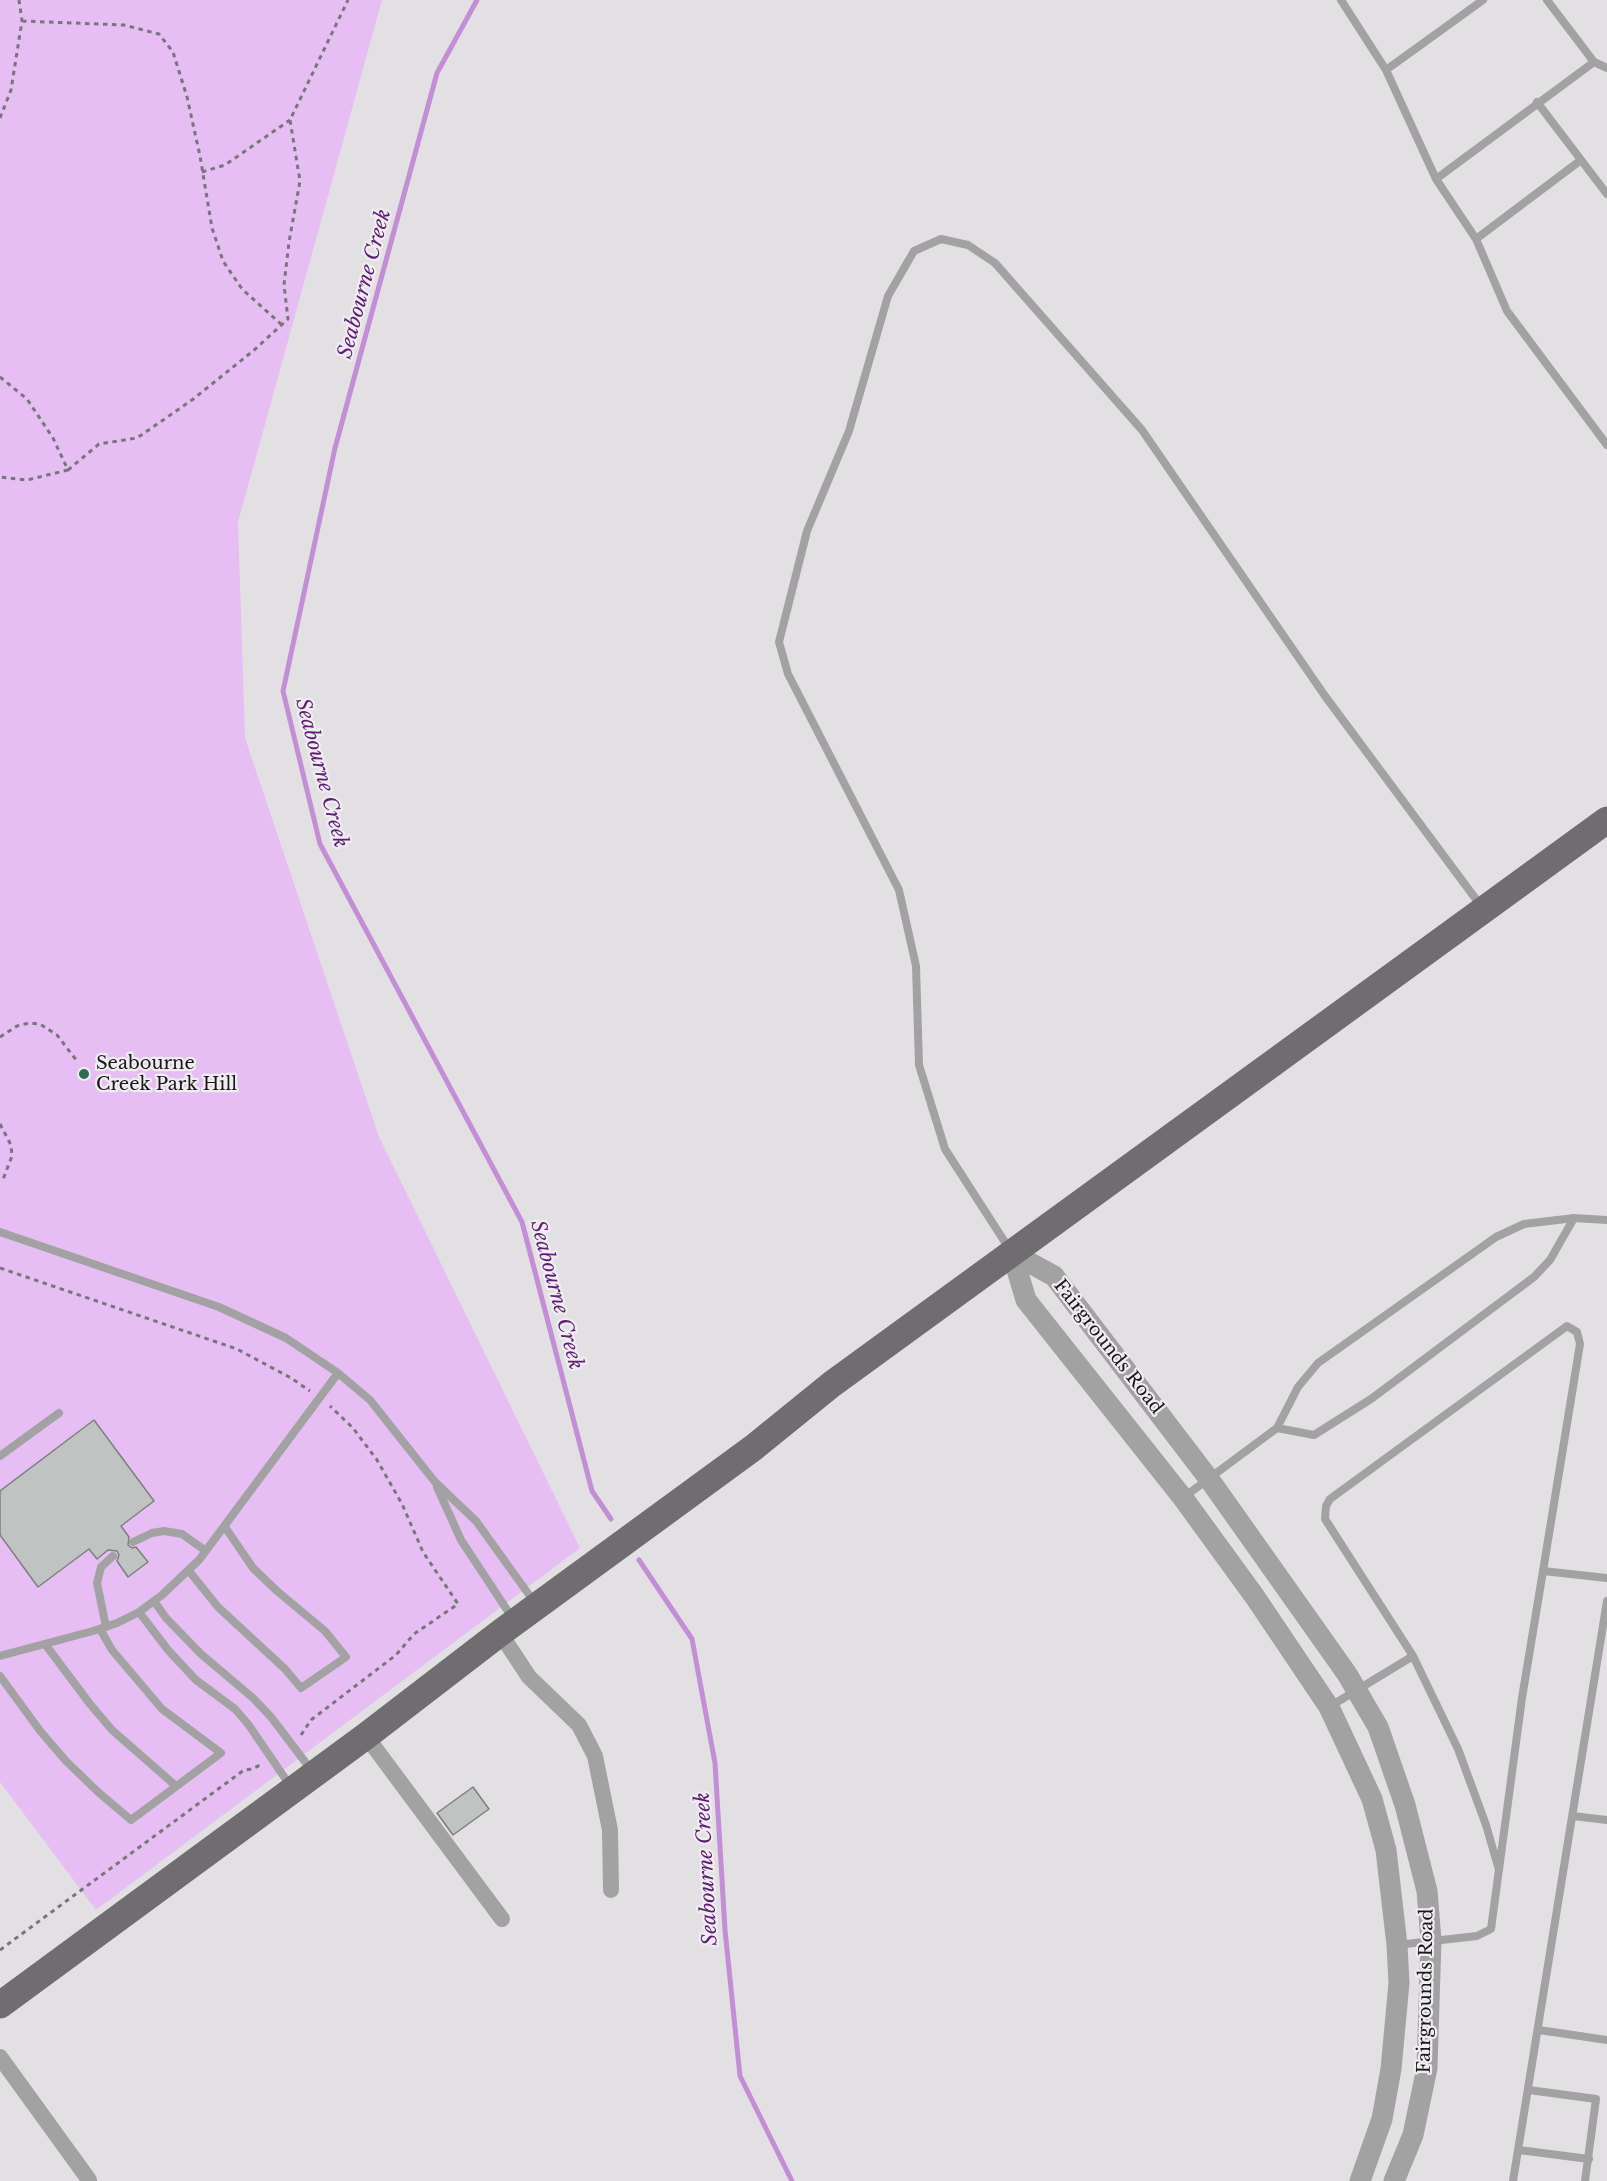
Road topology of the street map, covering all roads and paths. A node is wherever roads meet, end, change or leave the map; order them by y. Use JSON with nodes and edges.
{"nodes":[{"id":1,"x":19,"y":0,"type":"edge"},
{"id":2,"x":348,"y":0,"type":"edge"},
{"id":3,"x":1341,"y":0,"type":"edge"},
{"id":4,"x":1483,"y":0,"type":"edge"},
{"id":5,"x":1547,"y":0,"type":"edge"},
{"id":6,"x":1473,"y":3,"type":"edge"},
{"id":7,"x":22,"y":21,"type":"junction"},
{"id":8,"x":1594,"y":62,"type":"junction"},
{"id":9,"x":1607,"y":68,"type":"edge"},
{"id":10,"x":1386,"y":70,"type":"junction"},
{"id":11,"x":1537,"y":102,"type":"junction"},
{"id":12,"x":0,"y":118,"type":"edge"},
{"id":13,"x":290,"y":120,"type":"junction"},
{"id":14,"x":1581,"y":160,"type":"junction"},
{"id":15,"x":202,"y":172,"type":"junction"},
{"id":16,"x":1436,"y":179,"type":"junction"},
{"id":17,"x":1607,"y":194,"type":"edge"},
{"id":18,"x":1476,"y":239,"type":"junction"},
{"id":19,"x":282,"y":324,"type":"junction"},
{"id":20,"x":0,"y":377,"type":"edge"},
{"id":21,"x":1607,"y":446,"type":"edge"},
{"id":22,"x":68,"y":470,"type":"junction"},
{"id":23,"x":0,"y":477,"type":"edge"},
{"id":24,"x":1607,"y":820,"type":"edge"},
{"id":25,"x":1484,"y":909,"type":"junction"},
{"id":26,"x":0,"y":1037,"type":"edge"},
{"id":27,"x":77,"y":1061,"type":"dead end"},
{"id":28,"x":0,"y":1124,"type":"edge"},
{"id":29,"x":2,"y":1182,"type":"dead end"},
{"id":30,"x":1574,"y":1218,"type":"junction"},
{"id":31,"x":1607,"y":1220,"type":"edge"},
{"id":32,"x":0,"y":1232,"type":"edge"},
{"id":33,"x":1012,"y":1253,"type":"junction"},
{"id":34,"x":0,"y":1268,"type":"edge"},
{"id":35,"x":338,"y":1373,"type":"junction"},
{"id":36,"x":320,"y":1398,"type":"junction"},
{"id":37,"x":58,"y":1413,"type":"dead end"},
{"id":38,"x":1277,"y":1428,"type":"junction"},
{"id":39,"x":0,"y":1456,"type":"edge"},
{"id":40,"x":1209,"y":1479,"type":"junction"},
{"id":41,"x":435,"y":1482,"type":"junction"},
{"id":42,"x":1184,"y":1498,"type":"junction"},
{"id":43,"x":225,"y":1527,"type":"junction"},
{"id":44,"x":133,"y":1542,"type":"dead end"},
{"id":45,"x":206,"y":1551,"type":"junction"},
{"id":46,"x":113,"y":1556,"type":"dead end"},
{"id":47,"x":189,"y":1571,"type":"junction"},
{"id":48,"x":1543,"y":1571,"type":"junction"},
{"id":49,"x":1607,"y":1578,"type":"edge"},
{"id":50,"x":154,"y":1601,"type":"junction"},
{"id":51,"x":1607,"y":1601,"type":"edge"},
{"id":52,"x":139,"y":1612,"type":"junction"},
{"id":53,"x":517,"y":1620,"type":"junction"},
{"id":54,"x":103,"y":1628,"type":"junction"},
{"id":55,"x":45,"y":1644,"type":"junction"},
{"id":56,"x":0,"y":1656,"type":"edge"},
{"id":57,"x":1413,"y":1656,"type":"junction"},
{"id":58,"x":1603,"y":1657,"type":"edge"},
{"id":59,"x":0,"y":1676,"type":"edge"},
{"id":60,"x":1357,"y":1690,"type":"junction"},
{"id":61,"x":1329,"y":1707,"type":"junction"},
{"id":62,"x":366,"y":1736,"type":"junction"},
{"id":63,"x":292,"y":1741,"type":"junction"},
{"id":64,"x":271,"y":1757,"type":"junction"},
{"id":65,"x":304,"y":1781,"type":"junction"},
{"id":66,"x":176,"y":1786,"type":"junction"},
{"id":67,"x":1573,"y":1816,"type":"junction"},
{"id":68,"x":1607,"y":1820,"type":"edge"},
{"id":69,"x":1499,"y":1870,"type":"junction"},
{"id":70,"x":611,"y":1890,"type":"dead end"},
{"id":71,"x":502,"y":1919,"type":"dead end"},
{"id":72,"x":1431,"y":1941,"type":"junction"},
{"id":73,"x":1397,"y":1945,"type":"junction"},
{"id":74,"x":0,"y":1950,"type":"edge"},
{"id":75,"x":0,"y":2005,"type":"edge"},
{"id":76,"x":1539,"y":2030,"type":"junction"},
{"id":77,"x":1607,"y":2040,"type":"edge"},
{"id":78,"x":0,"y":2057,"type":"edge"},
{"id":79,"x":1529,"y":2090,"type":"junction"},
{"id":80,"x":1519,"y":2150,"type":"junction"},
{"id":81,"x":1589,"y":2159,"type":"junction"},
{"id":82,"x":89,"y":2180,"type":"edge"},
{"id":83,"x":1360,"y":2181,"type":"edge"},
{"id":84,"x":1394,"y":2181,"type":"edge"},
{"id":85,"x":1514,"y":2181,"type":"edge"},
{"id":86,"x":1585,"y":2181,"type":"edge"}],
"edges":[{"from":1,"to":7,"type":"path"},
{"from":2,"to":13,"type":"path"},
{"from":3,"to":10,"type":"lane"},
{"from":4,"to":6,"type":"lane"},
{"from":5,"to":8,"type":"lane"},
{"from":6,"to":10,"type":"lane"},
{"from":7,"to":12,"type":"path"},
{"from":7,"to":15,"type":"path"},
{"from":8,"to":9,"type":"lane"},
{"from":8,"to":11,"type":"lane"},
{"from":10,"to":16,"type":"lane"},
{"from":11,"to":14,"type":"lane"},
{"from":11,"to":16,"type":"lane"},
{"from":13,"to":15,"type":"path"},
{"from":13,"to":19,"type":"path"},
{"from":14,"to":17,"type":"lane"},
{"from":14,"to":18,"type":"lane"},
{"from":15,"to":19,"type":"path"},
{"from":16,"to":18,"type":"lane"},
{"from":18,"to":21,"type":"lane"},
{"from":19,"to":22,"type":"path"},
{"from":20,"to":22,"type":"path"},
{"from":22,"to":23,"type":"path"},
{"from":24,"to":25,"type":"main road"},
{"from":25,"to":33,"type":"main road"},
{"from":25,"to":33,"type":"lane"},
{"from":26,"to":27,"type":"path"},
{"from":28,"to":29,"type":"path"},
{"from":30,"to":31,"type":"lane"},
{"from":30,"to":38,"type":"lane"},
{"from":30,"to":38,"type":"lane"},
{"from":32,"to":35,"type":"lane"},
{"from":33,"to":40,"type":"street","name":"Fairgrounds Road"},
{"from":33,"to":42,"type":"street","name":"Fairgrounds Road"},
{"from":33,"to":53,"type":"main road"},
{"from":34,"to":36,"type":"path"},
{"from":35,"to":36,"type":"lane"},
{"from":35,"to":41,"type":"lane"},
{"from":36,"to":43,"type":"lane"},
{"from":36,"to":63,"type":"path"},
{"from":37,"to":39,"type":"lane"},
{"from":38,"to":40,"type":"lane"},
{"from":40,"to":42,"type":"lane"},
{"from":40,"to":60,"type":"street","name":"Fairgrounds Road"},
{"from":41,"to":53,"type":"lane"},
{"from":41,"to":53,"type":"lane"},
{"from":42,"to":61,"type":"street","name":"Fairgrounds Road"},
{"from":43,"to":45,"type":"lane"},
{"from":43,"to":47,"type":"lane"},
{"from":44,"to":45,"type":"lane"},
{"from":45,"to":47,"type":"lane"},
{"from":46,"to":54,"type":"lane"},
{"from":47,"to":50,"type":"lane"},
{"from":48,"to":49,"type":"lane"},
{"from":48,"to":57,"type":"lane"},
{"from":48,"to":69,"type":"lane"},
{"from":50,"to":52,"type":"lane"},
{"from":50,"to":63,"type":"lane"},
{"from":51,"to":58,"type":"lane"},
{"from":52,"to":54,"type":"lane"},
{"from":52,"to":64,"type":"lane"},
{"from":53,"to":62,"type":"main road"},
{"from":53,"to":70,"type":"street"},
{"from":54,"to":55,"type":"lane"},
{"from":54,"to":66,"type":"lane"},
{"from":55,"to":56,"type":"lane"},
{"from":55,"to":66,"type":"lane"},
{"from":57,"to":60,"type":"lane"},
{"from":57,"to":69,"type":"lane"},
{"from":58,"to":67,"type":"lane"},
{"from":59,"to":66,"type":"lane"},
{"from":60,"to":61,"type":"lane"},
{"from":60,"to":72,"type":"street","name":"Fairgrounds Road"},
{"from":61,"to":73,"type":"street","name":"Fairgrounds Road"},
{"from":62,"to":65,"type":"main road"},
{"from":62,"to":71,"type":"street"},
{"from":63,"to":65,"type":"lane"},
{"from":64,"to":65,"type":"lane"},
{"from":64,"to":74,"type":"path"},
{"from":65,"to":75,"type":"main road"},
{"from":67,"to":68,"type":"lane"},
{"from":67,"to":76,"type":"lane"},
{"from":69,"to":72,"type":"lane"},
{"from":72,"to":73,"type":"lane"},
{"from":72,"to":84,"type":"street","name":"Fairgrounds Road"},
{"from":73,"to":83,"type":"street","name":"Fairgrounds Road"},
{"from":76,"to":77,"type":"lane"},
{"from":76,"to":79,"type":"lane"},
{"from":78,"to":82,"type":"street"},
{"from":79,"to":80,"type":"lane"},
{"from":79,"to":81,"type":"lane"},
{"from":80,"to":81,"type":"lane"},
{"from":80,"to":85,"type":"lane"},
{"from":81,"to":86,"type":"lane"}]}
